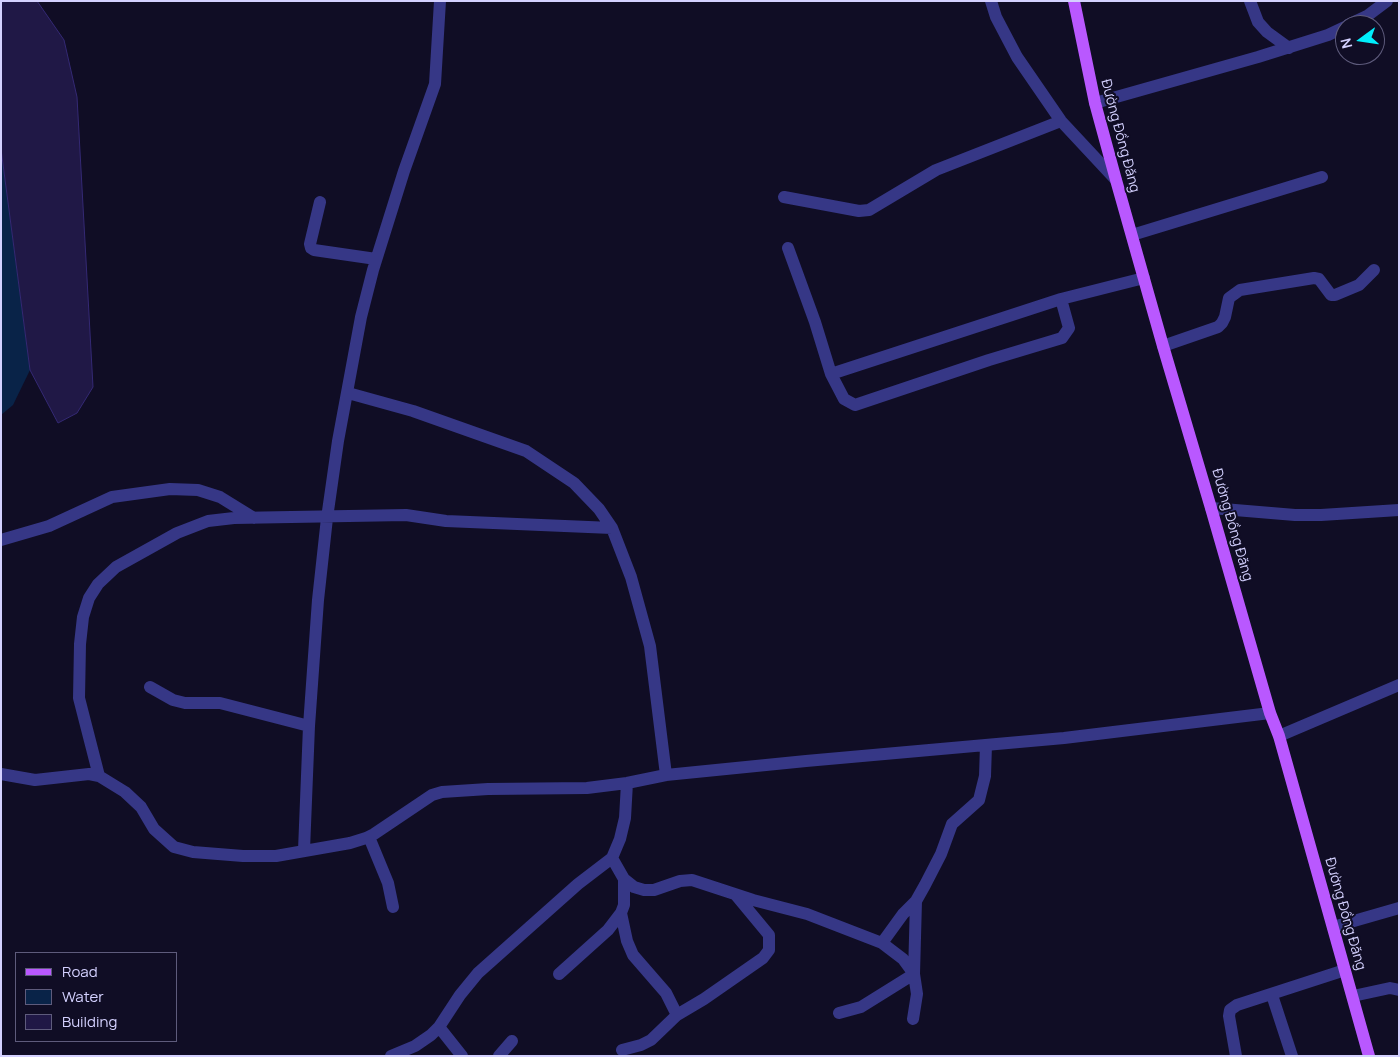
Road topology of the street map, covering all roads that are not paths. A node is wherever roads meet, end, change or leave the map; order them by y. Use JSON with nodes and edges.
{"nodes":[{"id":1,"x":440,"y":1,"type":"edge"},
{"id":2,"x":991,"y":1,"type":"edge"},
{"id":3,"x":1074,"y":1,"type":"edge"},
{"id":4,"x":1250,"y":1,"type":"edge"},
{"id":5,"x":1387,"y":1,"type":"edge"},
{"id":6,"x":1368,"y":15,"type":"edge"},
{"id":7,"x":1335,"y":32,"type":"edge"},
{"id":8,"x":1289,"y":48,"type":"junction"},
{"id":9,"x":1095,"y":103,"type":"junction"},
{"id":10,"x":1061,"y":121,"type":"junction"},
{"id":11,"x":1322,"y":177,"type":"dead end"},
{"id":12,"x":1116,"y":180,"type":"junction"},
{"id":13,"x":784,"y":197,"type":"dead end"},
{"id":14,"x":320,"y":202,"type":"dead end"},
{"id":15,"x":1132,"y":235,"type":"junction"},
{"id":16,"x":788,"y":248,"type":"dead end"},
{"id":17,"x":376,"y":259,"type":"junction"},
{"id":18,"x":1374,"y":270,"type":"dead end"},
{"id":19,"x":1144,"y":278,"type":"junction"},
{"id":20,"x":1061,"y":298,"type":"junction"},
{"id":21,"x":1162,"y":346,"type":"junction"},
{"id":22,"x":831,"y":374,"type":"junction"},
{"id":23,"x":348,"y":394,"type":"junction"},
{"id":24,"x":1212,"y":508,"type":"junction"},
{"id":25,"x":1399,"y":510,"type":"edge"},
{"id":26,"x":254,"y":518,"type":"junction"},
{"id":27,"x":327,"y":518,"type":"junction"},
{"id":28,"x":612,"y":528,"type":"junction"},
{"id":29,"x":1,"y":540,"type":"edge"},
{"id":30,"x":1399,"y":685,"type":"edge"},
{"id":31,"x":150,"y":687,"type":"dead end"},
{"id":32,"x":1270,"y":713,"type":"junction"},
{"id":33,"x":308,"y":726,"type":"junction"},
{"id":34,"x":1279,"y":736,"type":"junction"},
{"id":35,"x":986,"y":745,"type":"junction"},
{"id":36,"x":1,"y":774,"type":"edge"},
{"id":37,"x":666,"y":775,"type":"junction"},
{"id":38,"x":99,"y":776,"type":"junction"},
{"id":39,"x":628,"y":783,"type":"junction"},
{"id":40,"x":369,"y":836,"type":"junction"},
{"id":41,"x":304,"y":850,"type":"junction"},
{"id":42,"x":612,"y":858,"type":"junction"},
{"id":43,"x":624,"y":879,"type":"junction"},
{"id":44,"x":735,"y":894,"type":"junction"},
{"id":45,"x":916,"y":901,"type":"junction"},
{"id":46,"x":393,"y":907,"type":"dead end"},
{"id":47,"x":1399,"y":908,"type":"edge"},
{"id":48,"x":621,"y":913,"type":"junction"},
{"id":49,"x":1333,"y":927,"type":"junction"},
{"id":50,"x":882,"y":943,"type":"junction"},
{"id":51,"x":1345,"y":970,"type":"junction"},
{"id":52,"x":559,"y":974,"type":"dead end"},
{"id":53,"x":914,"y":974,"type":"junction"},
{"id":54,"x":1399,"y":990,"type":"edge"},
{"id":55,"x":1272,"y":995,"type":"junction"},
{"id":56,"x":1353,"y":996,"type":"junction"},
{"id":57,"x":839,"y":1012,"type":"dead end"},
{"id":58,"x":677,"y":1015,"type":"junction"},
{"id":59,"x":913,"y":1019,"type":"dead end"},
{"id":60,"x":439,"y":1027,"type":"junction"},
{"id":61,"x":512,"y":1042,"type":"dead end"},
{"id":62,"x":622,"y":1050,"type":"dead end"},
{"id":63,"x":391,"y":1056,"type":"edge"},
{"id":64,"x":462,"y":1056,"type":"edge"},
{"id":65,"x":499,"y":1056,"type":"edge"},
{"id":66,"x":1236,"y":1056,"type":"edge"},
{"id":67,"x":1292,"y":1056,"type":"edge"},
{"id":68,"x":1369,"y":1056,"type":"edge"}],
"edges":[{"from":1,"to":17,"type":"street"},
{"from":2,"to":10,"type":"street"},
{"from":3,"to":9,"type":"main road","name":"Đường Đồng Đăng"},
{"from":4,"to":8,"type":"street"},
{"from":5,"to":6,"type":"street"},
{"from":7,"to":8,"type":"street"},
{"from":8,"to":9,"type":"street"},
{"from":9,"to":12,"type":"main road","name":"Đường Đồng Đăng"},
{"from":10,"to":12,"type":"street"},
{"from":10,"to":13,"type":"street"},
{"from":11,"to":15,"type":"street"},
{"from":12,"to":15,"type":"main road","name":"Đường Đồng Đăng"},
{"from":14,"to":17,"type":"street"},
{"from":15,"to":19,"type":"main road","name":"Đường Đồng Đăng"},
{"from":16,"to":22,"type":"street"},
{"from":17,"to":23,"type":"street"},
{"from":18,"to":21,"type":"street"},
{"from":19,"to":20,"type":"street"},
{"from":19,"to":21,"type":"main road","name":"Đường Đồng Đăng"},
{"from":20,"to":22,"type":"street"},
{"from":20,"to":22,"type":"street"},
{"from":21,"to":24,"type":"main road","name":"Đường Đồng Đăng"},
{"from":23,"to":27,"type":"street"},
{"from":23,"to":28,"type":"street"},
{"from":24,"to":25,"type":"street"},
{"from":24,"to":32,"type":"main road","name":"Đường Đồng Đăng"},
{"from":26,"to":27,"type":"street"},
{"from":26,"to":29,"type":"street"},
{"from":26,"to":38,"type":"street"},
{"from":27,"to":28,"type":"street"},
{"from":27,"to":33,"type":"street"},
{"from":28,"to":37,"type":"street"},
{"from":30,"to":34,"type":"street"},
{"from":31,"to":33,"type":"street"},
{"from":32,"to":34,"type":"main road","name":"Đường Đồng Đăng"},
{"from":32,"to":35,"type":"street"},
{"from":33,"to":41,"type":"street"},
{"from":34,"to":49,"type":"main road","name":"Đường Đồng Đăng"},
{"from":35,"to":37,"type":"street"},
{"from":35,"to":45,"type":"street"},
{"from":36,"to":38,"type":"street"},
{"from":37,"to":39,"type":"street"},
{"from":38,"to":41,"type":"street"},
{"from":39,"to":40,"type":"street"},
{"from":39,"to":42,"type":"street"},
{"from":40,"to":41,"type":"street"},
{"from":40,"to":46,"type":"street"},
{"from":42,"to":43,"type":"street"},
{"from":42,"to":60,"type":"street"},
{"from":43,"to":44,"type":"street"},
{"from":43,"to":48,"type":"street"},
{"from":44,"to":50,"type":"street"},
{"from":44,"to":58,"type":"street"},
{"from":45,"to":50,"type":"street"},
{"from":45,"to":53,"type":"street"},
{"from":47,"to":49,"type":"street"},
{"from":48,"to":52,"type":"street"},
{"from":48,"to":58,"type":"street"},
{"from":49,"to":51,"type":"main road","name":"Đường Đồng Đăng"},
{"from":50,"to":53,"type":"street"},
{"from":51,"to":55,"type":"street"},
{"from":51,"to":56,"type":"main road","name":"Đường Đồng Đăng"},
{"from":53,"to":57,"type":"street"},
{"from":53,"to":59,"type":"street"},
{"from":54,"to":56,"type":"street"},
{"from":55,"to":66,"type":"street"},
{"from":55,"to":67,"type":"street"},
{"from":56,"to":68,"type":"main road","name":"Đường Đồng Đăng"},
{"from":58,"to":62,"type":"street"},
{"from":60,"to":63,"type":"street"},
{"from":60,"to":64,"type":"street"},
{"from":61,"to":65,"type":"street"}]}
